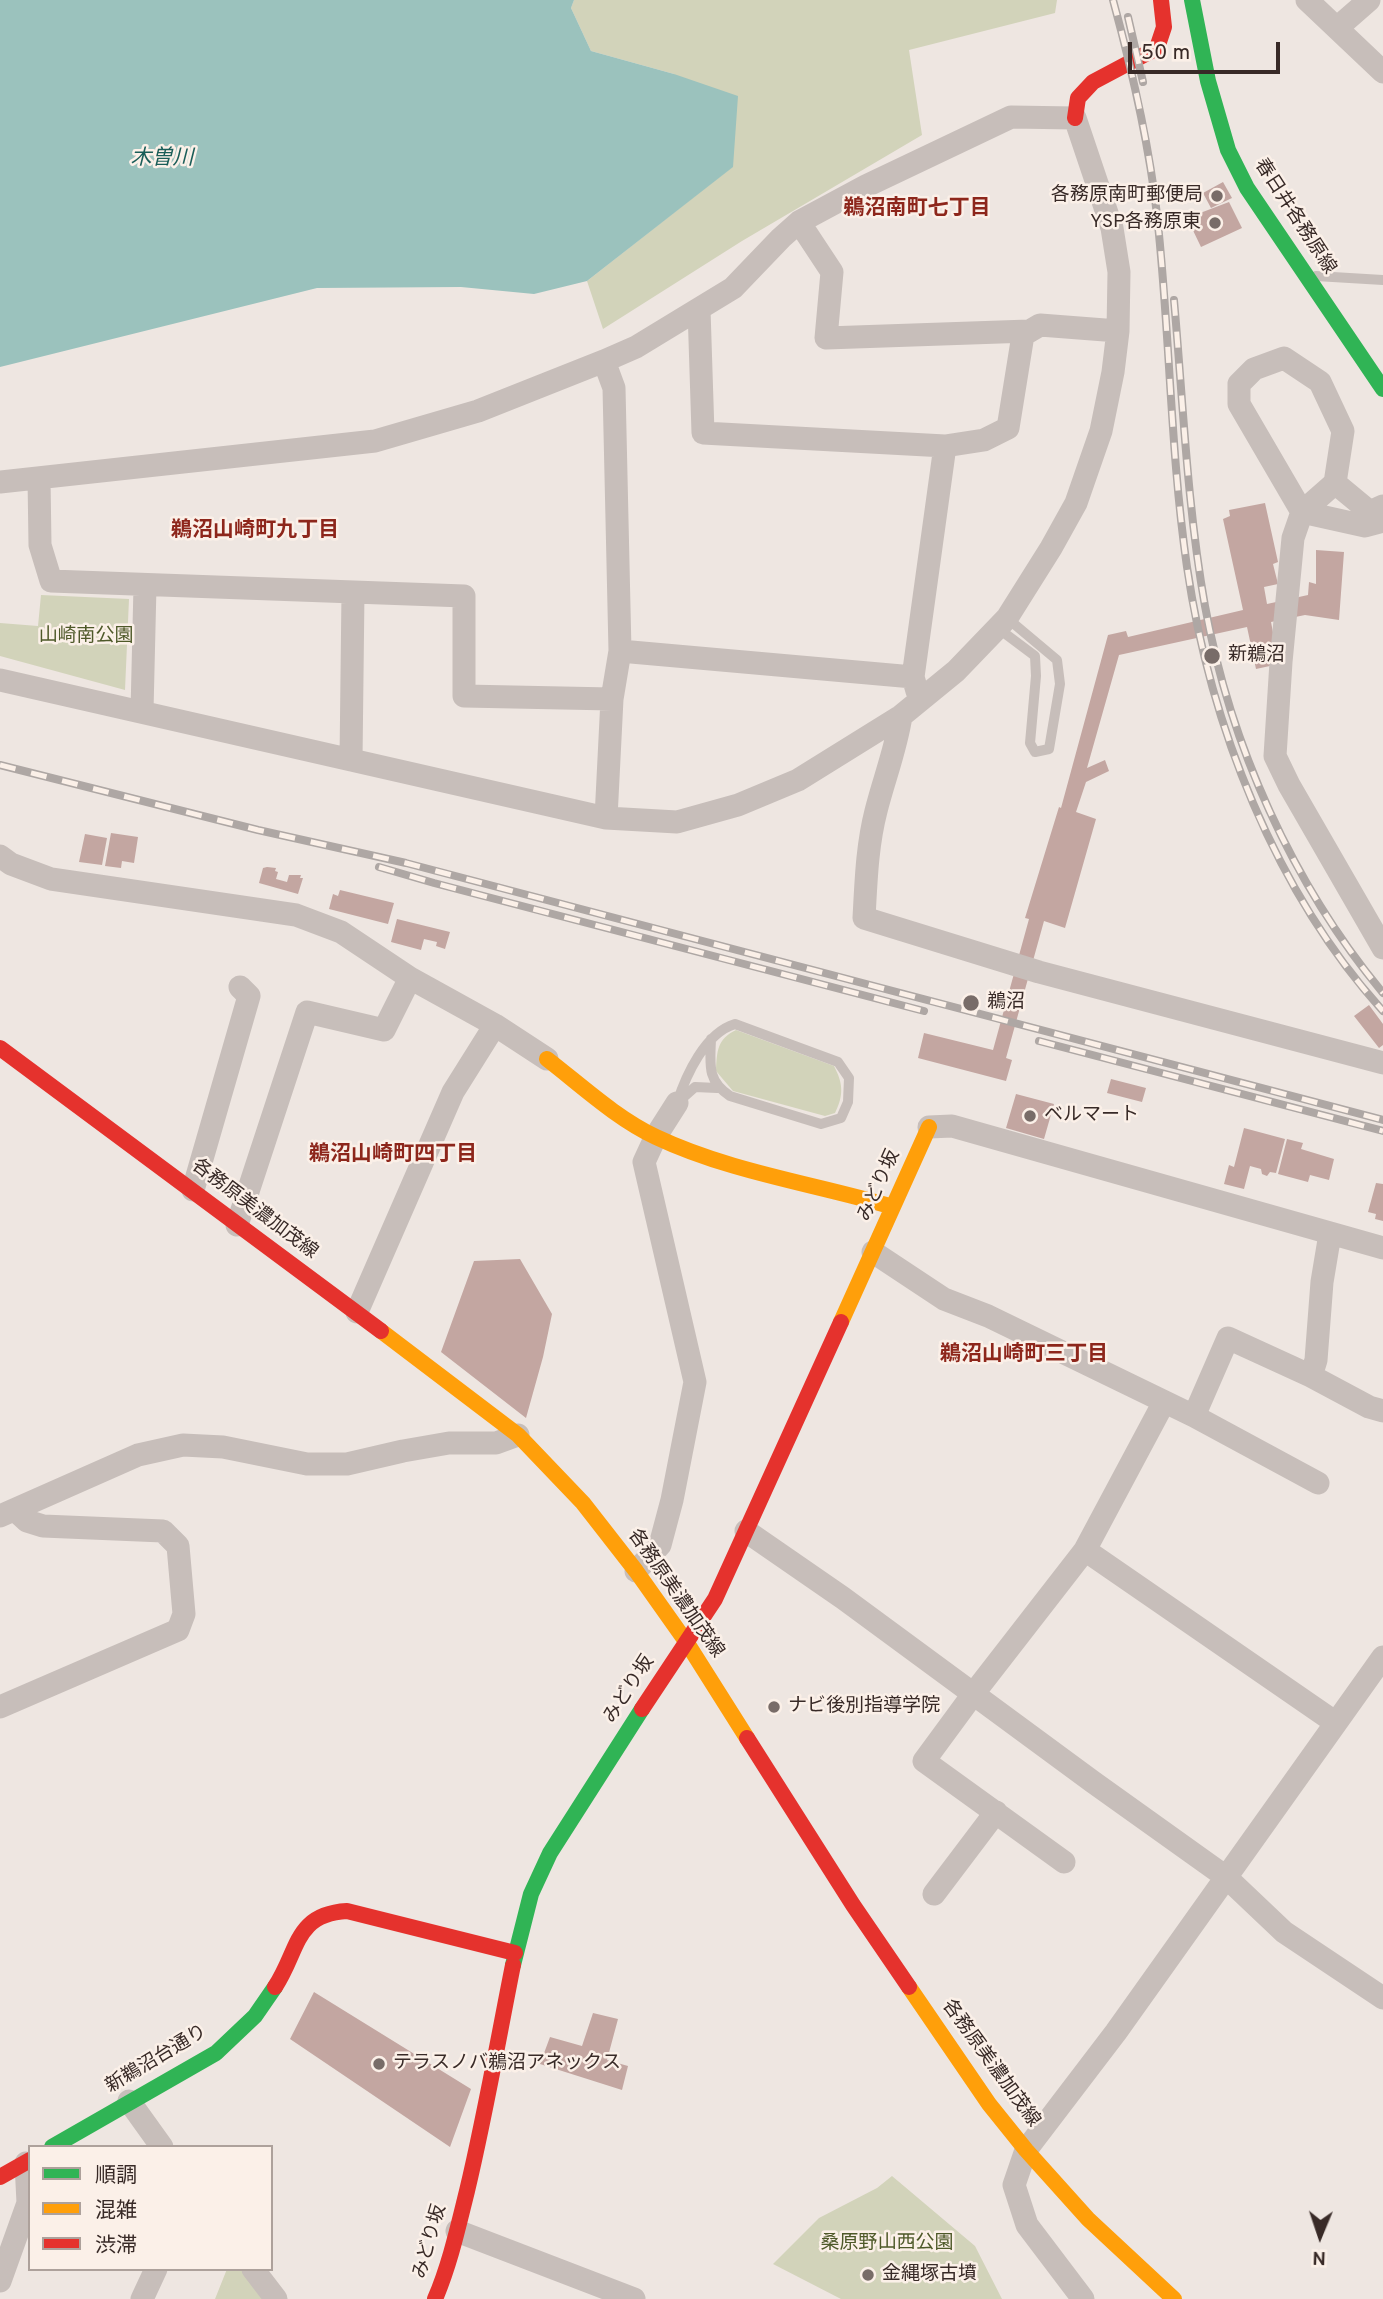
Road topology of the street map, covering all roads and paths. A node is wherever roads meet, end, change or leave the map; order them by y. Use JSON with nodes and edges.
{"nodes":[{"id":1,"x":1161,"y":0,"type":"edge"},
{"id":2,"x":1307,"y":0,"type":"edge"},
{"id":3,"x":1369,"y":0,"type":"edge"},
{"id":4,"x":1195,"y":4,"type":"edge"},
{"id":5,"x":1337,"y":28,"type":"junction"},
{"id":6,"x":1383,"y":72,"type":"edge"},
{"id":7,"x":1075,"y":118,"type":"junction"},
{"id":8,"x":799,"y":222,"type":"junction"},
{"id":9,"x":1307,"y":275,"type":"junction"},
{"id":10,"x":1383,"y":280,"type":"edge"},
{"id":11,"x":699,"y":309,"type":"junction"},
{"id":12,"x":1029,"y":331,"type":"junction"},
{"id":13,"x":1118,"y":331,"type":"junction"},
{"id":14,"x":604,"y":362,"type":"junction"},
{"id":15,"x":1383,"y":389,"type":"edge"},
{"id":16,"x":945,"y":446,"type":"junction"},
{"id":17,"x":38,"y":478,"type":"junction"},
{"id":18,"x":0,"y":482,"type":"edge"},
{"id":19,"x":1335,"y":483,"type":"junction"},
{"id":20,"x":1383,"y":506,"type":"edge"},
{"id":21,"x":1303,"y":512,"type":"junction"},
{"id":22,"x":1383,"y":521,"type":"edge"},
{"id":23,"x":145,"y":586,"type":"junction"},
{"id":24,"x":353,"y":592,"type":"junction"},
{"id":25,"x":1003,"y":623,"type":"junction"},
{"id":26,"x":620,"y":651,"type":"junction"},
{"id":27,"x":913,"y":677,"type":"junction"},
{"id":28,"x":0,"y":680,"type":"edge"},
{"id":29,"x":612,"y":699,"type":"junction"},
{"id":30,"x":920,"y":701,"type":"junction"},
{"id":31,"x":142,"y":711,"type":"junction"},
{"id":32,"x":901,"y":716,"type":"junction"},
{"id":33,"x":351,"y":760,"type":"junction"},
{"id":34,"x":606,"y":818,"type":"junction"},
{"id":35,"x":0,"y":856,"type":"edge"},
{"id":36,"x":1383,"y":948,"type":"edge"},
{"id":37,"x":410,"y":978,"type":"junction"},
{"id":38,"x":240,"y":987,"type":"dead end"},
{"id":39,"x":495,"y":1025,"type":"junction"},
{"id":40,"x":712,"y":1039,"type":"junction"},
{"id":41,"x":0,"y":1048,"type":"edge"},
{"id":42,"x":547,"y":1059,"type":"joint"},
{"id":43,"x":1383,"y":1063,"type":"edge"},
{"id":44,"x":718,"y":1088,"type":"junction"},
{"id":45,"x":677,"y":1103,"type":"junction"},
{"id":46,"x":929,"y":1127,"type":"joint"},
{"id":47,"x":656,"y":1136,"type":"junction"},
{"id":48,"x":193,"y":1190,"type":"junction"},
{"id":49,"x":893,"y":1207,"type":"junction"},
{"id":50,"x":237,"y":1225,"type":"junction"},
{"id":51,"x":1330,"y":1234,"type":"junction"},
{"id":52,"x":1383,"y":1248,"type":"edge"},
{"id":53,"x":873,"y":1252,"type":"junction"},
{"id":54,"x":357,"y":1312,"type":"junction"},
{"id":55,"x":1311,"y":1377,"type":"junction"},
{"id":56,"x":1164,"y":1402,"type":"junction"},
{"id":57,"x":1383,"y":1411,"type":"edge"},
{"id":58,"x":1194,"y":1416,"type":"junction"},
{"id":59,"x":517,"y":1435,"type":"junction"},
{"id":60,"x":1318,"y":1483,"type":"dead end"},
{"id":61,"x":7,"y":1513,"type":"edge"},
{"id":62,"x":746,"y":1531,"type":"junction"},
{"id":63,"x":1085,"y":1550,"type":"junction"},
{"id":64,"x":636,"y":1571,"type":"junction"},
{"id":65,"x":687,"y":1643,"type":"junction"},
{"id":66,"x":1383,"y":1657,"type":"edge"},
{"id":67,"x":974,"y":1693,"type":"junction"},
{"id":68,"x":0,"y":1707,"type":"edge"},
{"id":69,"x":1336,"y":1723,"type":"junction"},
{"id":70,"x":996,"y":1812,"type":"junction"},
{"id":71,"x":1064,"y":1862,"type":"dead end"},
{"id":72,"x":1226,"y":1877,"type":"junction"},
{"id":73,"x":934,"y":1895,"type":"dead end"},
{"id":74,"x":515,"y":1953,"type":"junction"},
{"id":75,"x":1383,"y":1997,"type":"edge"},
{"id":76,"x":129,"y":2101,"type":"junction"},
{"id":77,"x":55,"y":2145,"type":"edge"},
{"id":78,"x":161,"y":2145,"type":"edge"},
{"id":79,"x":1026,"y":2150,"type":"junction"},
{"id":80,"x":28,"y":2161,"type":"edge"},
{"id":81,"x":0,"y":2177,"type":"edge"},
{"id":82,"x":457,"y":2231,"type":"junction"},
{"id":83,"x":155,"y":2271,"type":"edge"},
{"id":84,"x":255,"y":2271,"type":"edge"},
{"id":85,"x":0,"y":2281,"type":"edge"},
{"id":86,"x":607,"y":2295,"type":"edge"},
{"id":87,"x":142,"y":2299,"type":"edge"},
{"id":88,"x":276,"y":2299,"type":"edge"},
{"id":89,"x":435,"y":2299,"type":"edge"},
{"id":90,"x":634,"y":2299,"type":"edge"},
{"id":91,"x":1083,"y":2299,"type":"edge"},
{"id":92,"x":1174,"y":2299,"type":"edge"}],
"edges":[{"from":1,"to":7,"type":"street"},
{"from":2,"to":5,"type":"street"},
{"from":3,"to":5,"type":"street"},
{"from":4,"to":9,"type":"street","name":"春日井各務原線"},
{"from":5,"to":6,"type":"street"},
{"from":7,"to":8,"type":"street"},
{"from":7,"to":13,"type":"street"},
{"from":8,"to":11,"type":"street"},
{"from":8,"to":12,"type":"street"},
{"from":9,"to":10,"type":"lane"},
{"from":9,"to":15,"type":"street","name":"春日井各務原線"},
{"from":11,"to":14,"type":"street"},
{"from":11,"to":16,"type":"street"},
{"from":12,"to":13,"type":"street"},
{"from":12,"to":16,"type":"street"},
{"from":13,"to":25,"type":"street"},
{"from":14,"to":17,"type":"street"},
{"from":14,"to":26,"type":"street"},
{"from":16,"to":27,"type":"street"},
{"from":17,"to":18,"type":"street"},
{"from":17,"to":23,"type":"street"},
{"from":19,"to":20,"type":"street"},
{"from":19,"to":21,"type":"street"},
{"from":19,"to":21,"type":"street"},
{"from":21,"to":22,"type":"street"},
{"from":21,"to":36,"type":"street"},
{"from":23,"to":24,"type":"street"},
{"from":23,"to":31,"type":"street"},
{"from":24,"to":29,"type":"street"},
{"from":24,"to":33,"type":"street"},
{"from":25,"to":25,"type":"lane"},
{"from":25,"to":30,"type":"street"},
{"from":26,"to":27,"type":"street"},
{"from":26,"to":29,"type":"street"},
{"from":27,"to":30,"type":"street"},
{"from":28,"to":31,"type":"street"},
{"from":29,"to":34,"type":"street"},
{"from":30,"to":32,"type":"street"},
{"from":31,"to":33,"type":"street"},
{"from":32,"to":34,"type":"street"},
{"from":32,"to":43,"type":"street"},
{"from":33,"to":34,"type":"street"},
{"from":35,"to":37,"type":"street"},
{"from":37,"to":39,"type":"street"},
{"from":37,"to":50,"type":"street"},
{"from":38,"to":48,"type":"street"},
{"from":39,"to":42,"type":"street"},
{"from":39,"to":54,"type":"street"},
{"from":40,"to":44,"type":"lane"},
{"from":40,"to":44,"type":"lane"},
{"from":40,"to":45,"type":"lane"},
{"from":41,"to":48,"type":"street","name":"各務原美濃加茂線"},
{"from":42,"to":47,"type":"street"},
{"from":44,"to":45,"type":"lane"},
{"from":45,"to":47,"type":"street"},
{"from":46,"to":49,"type":"street","name":"みどり坂"},
{"from":46,"to":51,"type":"street"},
{"from":47,"to":49,"type":"street"},
{"from":47,"to":64,"type":"street"},
{"from":48,"to":50,"type":"street","name":"各務原美濃加茂線"},
{"from":49,"to":53,"type":"street","name":"みどり坂"},
{"from":50,"to":54,"type":"street","name":"各務原美濃加茂線"},
{"from":51,"to":52,"type":"street"},
{"from":51,"to":55,"type":"street"},
{"from":53,"to":56,"type":"street"},
{"from":53,"to":62,"type":"street","name":"みどり坂"},
{"from":54,"to":59,"type":"street","name":"各務原美濃加茂線"},
{"from":55,"to":57,"type":"street"},
{"from":55,"to":58,"type":"street"},
{"from":56,"to":58,"type":"street"},
{"from":56,"to":63,"type":"street"},
{"from":58,"to":60,"type":"street"},
{"from":59,"to":61,"type":"street"},
{"from":59,"to":64,"type":"street","name":"各務原美濃加茂線"},
{"from":61,"to":68,"type":"street"},
{"from":62,"to":65,"type":"street","name":"みどり坂"},
{"from":62,"to":67,"type":"street"},
{"from":63,"to":67,"type":"street"},
{"from":63,"to":69,"type":"street"},
{"from":64,"to":65,"type":"street","name":"各務原美濃加茂線"},
{"from":65,"to":74,"type":"street","name":"みどり坂"},
{"from":65,"to":79,"type":"street","name":"各務原美濃加茂線"},
{"from":66,"to":69,"type":"street"},
{"from":67,"to":70,"type":"street"},
{"from":67,"to":72,"type":"street"},
{"from":69,"to":72,"type":"street"},
{"from":70,"to":71,"type":"street"},
{"from":70,"to":73,"type":"street"},
{"from":72,"to":75,"type":"street"},
{"from":72,"to":79,"type":"street"},
{"from":74,"to":76,"type":"street","name":"新鵜沼台通り"},
{"from":74,"to":82,"type":"street","name":"みどり坂"},
{"from":76,"to":77,"type":"street","name":"新鵜沼台通り"},
{"from":76,"to":78,"type":"street"},
{"from":79,"to":91,"type":"street"},
{"from":79,"to":92,"type":"street","name":"各務原美濃加茂線"},
{"from":80,"to":81,"type":"street"},
{"from":80,"to":85,"type":"street"},
{"from":82,"to":86,"type":"street"},
{"from":82,"to":89,"type":"street","name":"みどり坂"},
{"from":83,"to":87,"type":"street"},
{"from":84,"to":88,"type":"street"},
{"from":86,"to":90,"type":"street"}]}
